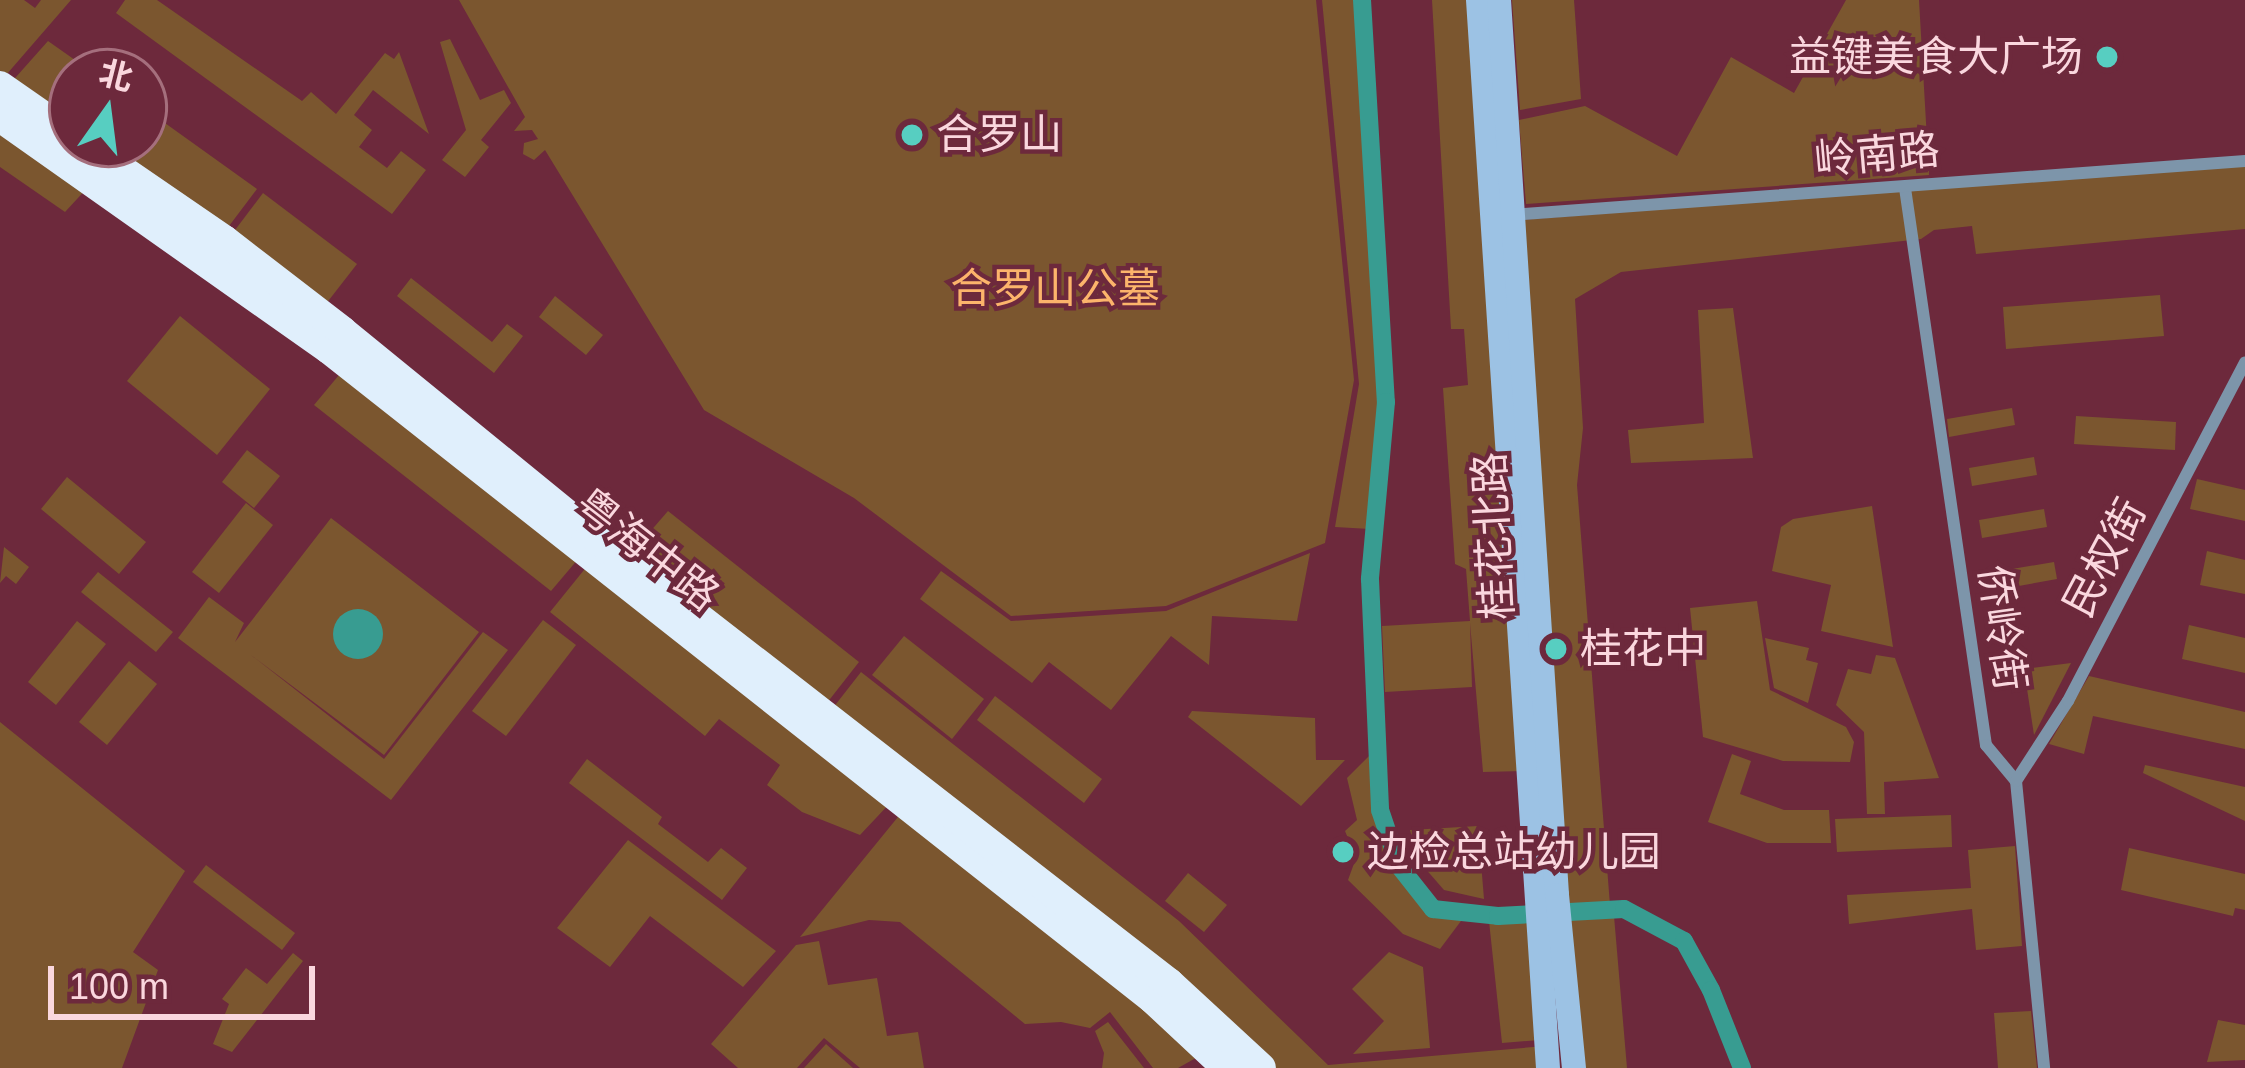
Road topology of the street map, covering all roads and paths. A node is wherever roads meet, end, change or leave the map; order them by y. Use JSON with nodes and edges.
{"nodes":[{"id":1,"x":1478,"y":0,"type":"edge"},
{"id":2,"x":1498,"y":0,"type":"edge"},
{"id":3,"x":0,"y":86,"type":"edge"},
{"id":4,"x":0,"y":117,"type":"edge"},
{"id":5,"x":48,"y":119,"type":"edge"},
{"id":6,"x":2245,"y":161,"type":"edge"},
{"id":7,"x":119,"y":168,"type":"edge"},
{"id":8,"x":1905,"y":188,"type":"junction"},
{"id":9,"x":1504,"y":215,"type":"junction"},
{"id":10,"x":2245,"y":362,"type":"edge"},
{"id":11,"x":2016,"y":781,"type":"junction"},
{"id":12,"x":1549,"y":928,"type":"junction"},
{"id":13,"x":1227,"y":1068,"type":"edge"},
{"id":14,"x":1261,"y":1068,"type":"edge"},
{"id":15,"x":1548,"y":1068,"type":"edge"},
{"id":16,"x":1574,"y":1068,"type":"edge"},
{"id":17,"x":2044,"y":1068,"type":"edge"}],
"edges":[{"from":1,"to":9,"type":"main road","name":"桂花北路"},
{"from":2,"to":9,"type":"main road","name":"桂花北路"},
{"from":3,"to":5,"type":"highway"},
{"from":4,"to":13,"type":"highway","name":"粤海中路"},
{"from":6,"to":8,"type":"street","name":"岭南路"},
{"from":7,"to":14,"type":"highway","name":"粤海中路"},
{"from":8,"to":9,"type":"street","name":"岭南路"},
{"from":8,"to":11,"type":"street","name":"侨岭街"},
{"from":9,"to":12,"type":"main road","name":"桂花北路"},
{"from":10,"to":11,"type":"street","name":"民权街"},
{"from":11,"to":17,"type":"street","name":"侨岭街"},
{"from":12,"to":15,"type":"main road","name":"桂花北路"},
{"from":12,"to":16,"type":"main road","name":"桂花北路"}]}
